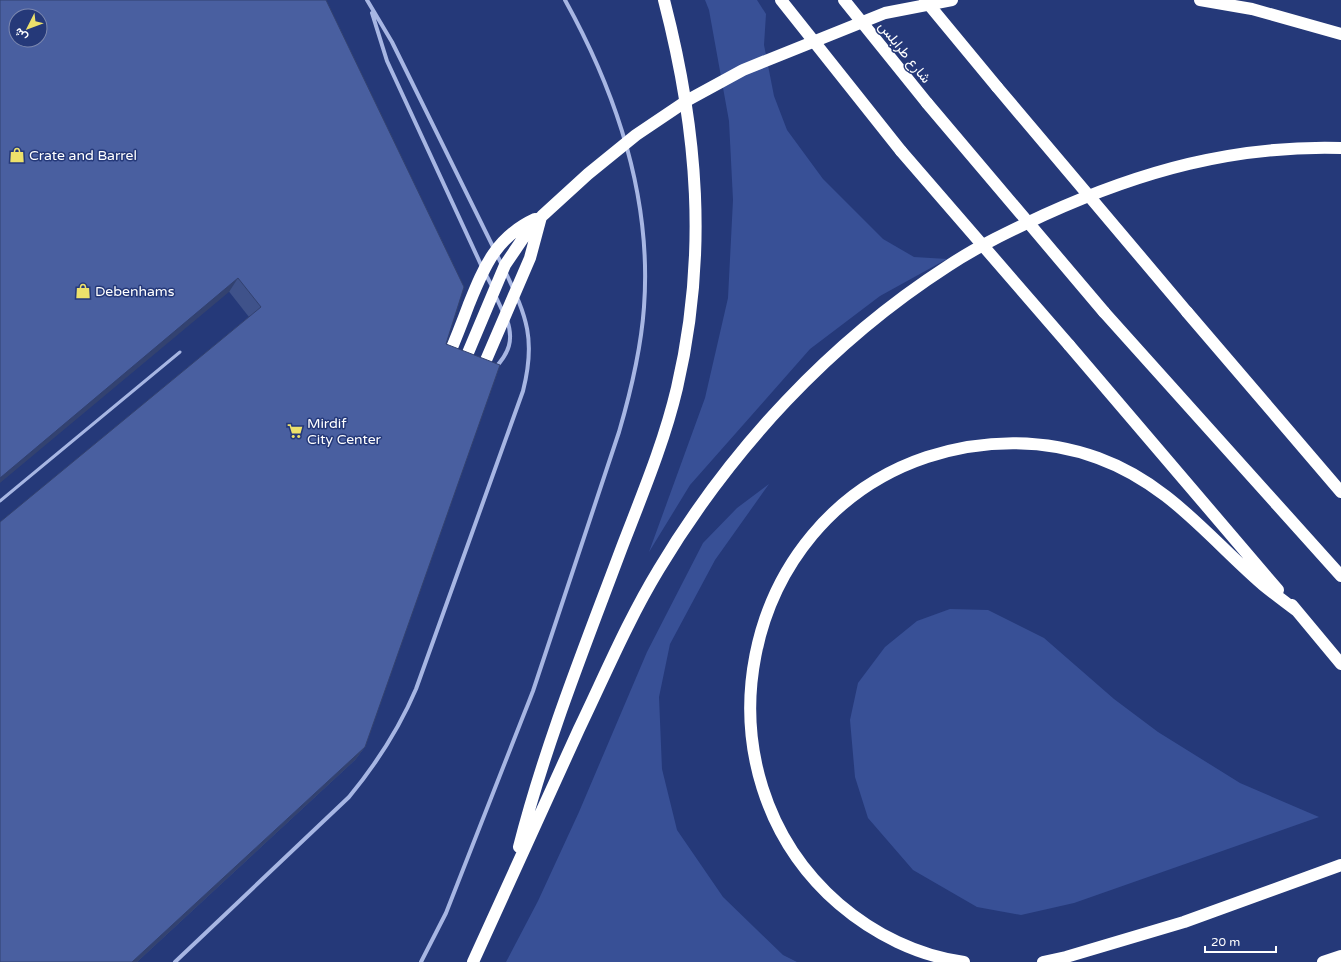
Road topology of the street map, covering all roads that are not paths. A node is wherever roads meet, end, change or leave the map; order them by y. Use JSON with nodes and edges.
{"nodes":[{"id":1,"x":367,"y":0,"type":"edge"},
{"id":2,"x":565,"y":0,"type":"edge"},
{"id":3,"x":664,"y":0,"type":"edge"},
{"id":4,"x":781,"y":0,"type":"edge"},
{"id":5,"x":844,"y":0,"type":"edge"},
{"id":6,"x":925,"y":0,"type":"edge"},
{"id":7,"x":952,"y":0,"type":"edge"},
{"id":8,"x":1200,"y":0,"type":"edge"},
{"id":9,"x":371,"y":9,"type":"junction"},
{"id":10,"x":1341,"y":34,"type":"edge"},
{"id":11,"x":1341,"y":148,"type":"edge"},
{"id":12,"x":542,"y":216,"type":"junction"},
{"id":13,"x":180,"y":352,"type":"dead end"},
{"id":14,"x":446,"y":362,"type":"edge"},
{"id":15,"x":462,"y":368,"type":"edge"},
{"id":16,"x":485,"y":373,"type":"joint"},
{"id":17,"x":1341,"y":492,"type":"edge"},
{"id":18,"x":0,"y":501,"type":"edge"},
{"id":19,"x":1341,"y":576,"type":"edge"},
{"id":20,"x":1297,"y":612,"type":"junction"},
{"id":21,"x":1341,"y":664,"type":"edge"},
{"id":22,"x":1341,"y":865,"type":"edge"},
{"id":23,"x":511,"y":877,"type":"junction"},
{"id":24,"x":1341,"y":956,"type":"edge"},
{"id":25,"x":175,"y":962,"type":"edge"},
{"id":26,"x":421,"y":962,"type":"edge"},
{"id":27,"x":473,"y":962,"type":"edge"},
{"id":28,"x":964,"y":962,"type":"edge"},
{"id":29,"x":1043,"y":962,"type":"edge"},
{"id":30,"x":1323,"y":962,"type":"edge"}],
"edges":[{"from":1,"to":9,"type":"street"},
{"from":2,"to":26,"type":"street"},
{"from":3,"to":23,"type":"highway"},
{"from":4,"to":20,"type":"highway","bridge":true},
{"from":5,"to":19,"type":"highway","name":"شارع طرابلس","bridge":true},
{"from":6,"to":17,"type":"highway","bridge":true},
{"from":7,"to":12,"type":"highway","bridge":true},
{"from":8,"to":10,"type":"highway"},
{"from":9,"to":16,"type":"street"},
{"from":9,"to":25,"type":"street"},
{"from":11,"to":23,"type":"highway"},
{"from":12,"to":14,"type":"highway","bridge":true},
{"from":12,"to":15,"type":"highway","bridge":true},
{"from":12,"to":16,"type":"highway","bridge":true},
{"from":13,"to":18,"type":"lane"},
{"from":20,"to":21,"type":"highway"},
{"from":20,"to":28,"type":"highway"},
{"from":22,"to":29,"type":"highway"},
{"from":23,"to":27,"type":"highway"},
{"from":24,"to":30,"type":"highway"}]}
